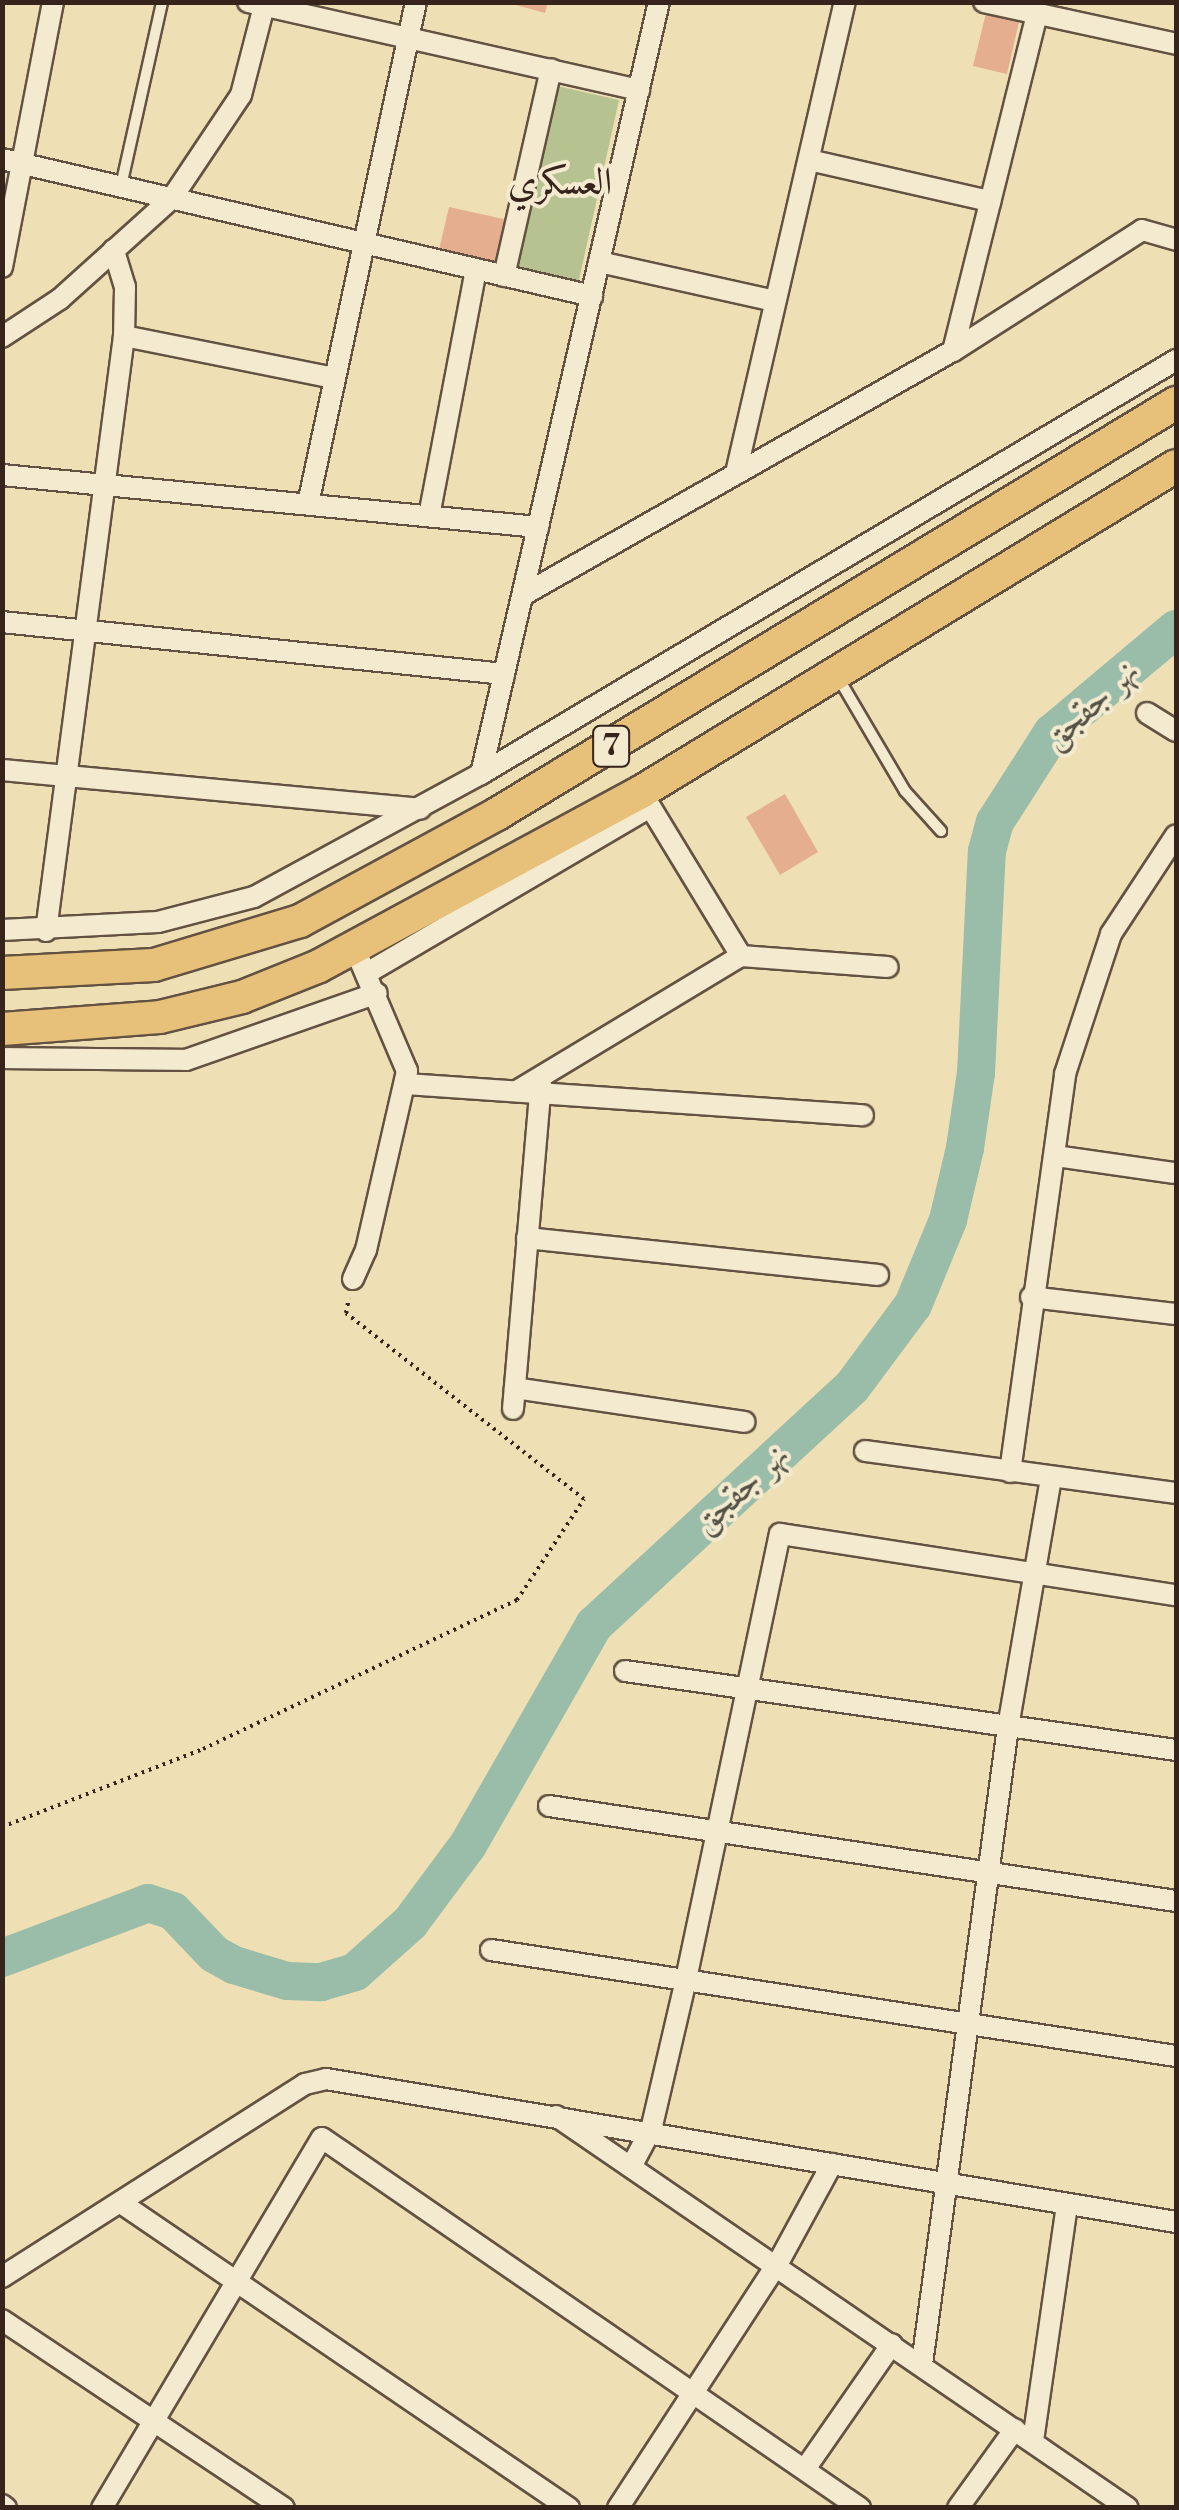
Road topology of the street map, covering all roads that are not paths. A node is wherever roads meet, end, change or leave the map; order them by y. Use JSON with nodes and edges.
{"nodes":[{"id":1,"x":53,"y":2,"type":"edge"},
{"id":2,"x":162,"y":2,"type":"edge"},
{"id":3,"x":416,"y":2,"type":"edge"},
{"id":4,"x":660,"y":2,"type":"edge"},
{"id":5,"x":845,"y":2,"type":"edge"},
{"id":6,"x":984,"y":2,"type":"edge"},
{"id":7,"x":259,"y":3,"type":"edge"},
{"id":8,"x":1037,"y":14,"type":"junction"},
{"id":9,"x":408,"y":38,"type":"junction"},
{"id":10,"x":1176,"y":44,"type":"edge"},
{"id":11,"x":552,"y":69,"type":"junction"},
{"id":12,"x":639,"y":90,"type":"junction"},
{"id":13,"x":809,"y":160,"type":"junction"},
{"id":14,"x":11,"y":161,"type":"edge"},
{"id":15,"x":121,"y":186,"type":"junction"},
{"id":16,"x":172,"y":198,"type":"junction"},
{"id":17,"x":990,"y":201,"type":"junction"},
{"id":18,"x":1176,"y":240,"type":"edge"},
{"id":19,"x":364,"y":243,"type":"junction"},
{"id":20,"x":114,"y":250,"type":"junction"},
{"id":21,"x":599,"y":262,"type":"junction"},
{"id":22,"x":2,"y":267,"type":"edge"},
{"id":23,"x":476,"y":269,"type":"junction"},
{"id":24,"x":504,"y":276,"type":"junction"},
{"id":25,"x":592,"y":296,"type":"junction"},
{"id":26,"x":775,"y":302,"type":"junction"},
{"id":27,"x":124,"y":336,"type":"junction"},
{"id":28,"x":2,"y":337,"type":"edge"},
{"id":29,"x":953,"y":351,"type":"junction"},
{"id":30,"x":1176,"y":360,"type":"edge"},
{"id":31,"x":335,"y":378,"type":"junction"},
{"id":32,"x":1176,"y":404,"type":"edge"},
{"id":33,"x":1176,"y":466,"type":"edge"},
{"id":34,"x":736,"y":473,"type":"junction"},
{"id":35,"x":2,"y":475,"type":"edge"},
{"id":36,"x":106,"y":486,"type":"junction"},
{"id":37,"x":308,"y":504,"type":"junction"},
{"id":38,"x":429,"y":516,"type":"junction"},
{"id":39,"x":538,"y":527,"type":"junction"},
{"id":40,"x":523,"y":595,"type":"junction"},
{"id":41,"x":2,"y":622,"type":"edge"},
{"id":42,"x":85,"y":631,"type":"junction"},
{"id":43,"x":504,"y":674,"type":"junction"},
{"id":44,"x":836,"y":674,"type":"junction"},
{"id":45,"x":1146,"y":714,"type":"dead end"},
{"id":46,"x":1176,"y":731,"type":"edge"},
{"id":47,"x":2,"y":770,"type":"edge"},
{"id":48,"x":481,"y":774,"type":"junction"},
{"id":49,"x":66,"y":776,"type":"junction"},
{"id":50,"x":646,"y":800,"type":"junction"},
{"id":51,"x":420,"y":809,"type":"junction"},
{"id":52,"x":941,"y":831,"type":"dead end"},
{"id":53,"x":1176,"y":835,"type":"edge"},
{"id":54,"x":2,"y":930,"type":"edge"},
{"id":55,"x":46,"y":930,"type":"junction"},
{"id":56,"x":742,"y":956,"type":"junction"},
{"id":57,"x":361,"y":961,"type":"junction"},
{"id":58,"x":888,"y":967,"type":"dead end"},
{"id":59,"x":2,"y":973,"type":"edge"},
{"id":60,"x":377,"y":993,"type":"junction"},
{"id":61,"x":2,"y":1030,"type":"edge"},
{"id":62,"x":2,"y":1058,"type":"edge"},
{"id":63,"x":405,"y":1084,"type":"junction"},
{"id":64,"x":541,"y":1085,"type":"junction"},
{"id":65,"x":863,"y":1115,"type":"dead end"},
{"id":66,"x":1056,"y":1156,"type":"junction"},
{"id":67,"x":1174,"y":1173,"type":"edge"},
{"id":68,"x":528,"y":1238,"type":"junction"},
{"id":69,"x":878,"y":1275,"type":"dead end"},
{"id":70,"x":353,"y":1279,"type":"road end"},
{"id":71,"x":1031,"y":1297,"type":"junction"},
{"id":72,"x":1176,"y":1314,"type":"edge"},
{"id":73,"x":745,"y":1422,"type":"dead end"},
{"id":74,"x":865,"y":1451,"type":"dead end"},
{"id":75,"x":1010,"y":1472,"type":"junction"},
{"id":76,"x":1050,"y":1478,"type":"junction"},
{"id":77,"x":1176,"y":1493,"type":"edge"},
{"id":78,"x":1034,"y":1576,"type":"junction"},
{"id":79,"x":1176,"y":1595,"type":"edge"},
{"id":80,"x":626,"y":1670,"type":"dead end"},
{"id":81,"x":749,"y":1689,"type":"junction"},
{"id":82,"x":1008,"y":1727,"type":"junction"},
{"id":83,"x":1176,"y":1750,"type":"edge"},
{"id":84,"x":550,"y":1806,"type":"dead end"},
{"id":85,"x":720,"y":1835,"type":"junction"},
{"id":86,"x":987,"y":1874,"type":"junction"},
{"id":87,"x":1176,"y":1901,"type":"edge"},
{"id":88,"x":491,"y":1950,"type":"dead end"},
{"id":89,"x":685,"y":1984,"type":"junction"},
{"id":90,"x":967,"y":2025,"type":"junction"},
{"id":91,"x":1176,"y":2056,"type":"edge"},
{"id":92,"x":548,"y":2111,"type":"junction"},
{"id":93,"x":651,"y":2130,"type":"junction"},
{"id":94,"x":832,"y":2164,"type":"junction"},
{"id":95,"x":632,"y":2165,"type":"junction"},
{"id":96,"x":945,"y":2184,"type":"junction"},
{"id":97,"x":121,"y":2203,"type":"junction"},
{"id":98,"x":1067,"y":2204,"type":"junction"},
{"id":99,"x":1176,"y":2222,"type":"edge"},
{"id":100,"x":778,"y":2264,"type":"junction"},
{"id":101,"x":2,"y":2277,"type":"edge"},
{"id":102,"x":233,"y":2284,"type":"junction"},
{"id":103,"x":2,"y":2320,"type":"edge"},
{"id":104,"x":892,"y":2344,"type":"junction"},
{"id":105,"x":922,"y":2364,"type":"junction"},
{"id":106,"x":693,"y":2392,"type":"junction"},
{"id":107,"x":154,"y":2420,"type":"junction"},
{"id":108,"x":1024,"y":2435,"type":"junction"},
{"id":109,"x":805,"y":2469,"type":"junction"},
{"id":110,"x":102,"y":2508,"type":"edge"},
{"id":111,"x":284,"y":2508,"type":"edge"},
{"id":112,"x":569,"y":2508,"type":"edge"},
{"id":113,"x":618,"y":2508,"type":"edge"},
{"id":114,"x":860,"y":2508,"type":"edge"},
{"id":115,"x":958,"y":2508,"type":"edge"},
{"id":116,"x":1128,"y":2508,"type":"edge"}],
"edges":[{"from":1,"to":14,"type":"street"},
{"from":2,"to":15,"type":"lane"},
{"from":3,"to":9,"type":"street"},
{"from":4,"to":12,"type":"street"},
{"from":5,"to":13,"type":"street"},
{"from":6,"to":8,"type":"street"},
{"from":7,"to":9,"type":"street"},
{"from":7,"to":16,"type":"street"},
{"from":8,"to":10,"type":"street"},
{"from":8,"to":17,"type":"street"},
{"from":9,"to":11,"type":"street"},
{"from":9,"to":19,"type":"street"},
{"from":11,"to":12,"type":"street"},
{"from":11,"to":24,"type":"street"},
{"from":12,"to":21,"type":"street"},
{"from":13,"to":17,"type":"street"},
{"from":13,"to":26,"type":"street"},
{"from":14,"to":15,"type":"street"},
{"from":14,"to":22,"type":"street"},
{"from":15,"to":16,"type":"street"},
{"from":16,"to":19,"type":"street"},
{"from":16,"to":20,"type":"street"},
{"from":17,"to":29,"type":"street"},
{"from":18,"to":29,"type":"street"},
{"from":19,"to":23,"type":"street"},
{"from":19,"to":31,"type":"street"},
{"from":20,"to":27,"type":"street"},
{"from":20,"to":28,"type":"street"},
{"from":21,"to":25,"type":"street"},
{"from":21,"to":26,"type":"street"},
{"from":23,"to":24,"type":"street"},
{"from":23,"to":38,"type":"street"},
{"from":24,"to":25,"type":"street"},
{"from":25,"to":39,"type":"street"},
{"from":26,"to":34,"type":"street"},
{"from":27,"to":31,"type":"street"},
{"from":27,"to":36,"type":"street"},
{"from":29,"to":34,"type":"street"},
{"from":30,"to":48,"type":"street"},
{"from":31,"to":37,"type":"street"},
{"from":32,"to":59,"type":"highway","number":"7"},
{"from":33,"to":44,"type":"highway","number":"7"},
{"from":34,"to":40,"type":"street"},
{"from":35,"to":36,"type":"street"},
{"from":36,"to":37,"type":"street"},
{"from":36,"to":42,"type":"street"},
{"from":37,"to":38,"type":"street"},
{"from":38,"to":39,"type":"street"},
{"from":39,"to":40,"type":"street"},
{"from":40,"to":43,"type":"street"},
{"from":41,"to":42,"type":"street"},
{"from":42,"to":43,"type":"street"},
{"from":42,"to":49,"type":"street"},
{"from":43,"to":48,"type":"street"},
{"from":44,"to":50,"type":"highway","number":"7"},
{"from":44,"to":52,"type":"lane"},
{"from":45,"to":46,"type":"street"},
{"from":47,"to":49,"type":"street"},
{"from":48,"to":51,"type":"street"},
{"from":49,"to":51,"type":"street"},
{"from":49,"to":55,"type":"street"},
{"from":50,"to":56,"type":"street"},
{"from":50,"to":57,"type":"highway","number":"7"},
{"from":51,"to":55,"type":"street"},
{"from":53,"to":66,"type":"street"},
{"from":54,"to":55,"type":"street"},
{"from":56,"to":58,"type":"street"},
{"from":56,"to":64,"type":"street"},
{"from":57,"to":60,"type":"street"},
{"from":57,"to":61,"type":"highway","number":"7"},
{"from":60,"to":62,"type":"street"},
{"from":60,"to":63,"type":"street"},
{"from":63,"to":64,"type":"street"},
{"from":63,"to":70,"type":"street"},
{"from":64,"to":65,"type":"street"},
{"from":64,"to":68,"type":"street"},
{"from":66,"to":67,"type":"street"},
{"from":66,"to":71,"type":"street"},
{"from":68,"to":69,"type":"street"},
{"from":68,"to":73,"type":"street"},
{"from":71,"to":72,"type":"street"},
{"from":71,"to":75,"type":"street"},
{"from":74,"to":75,"type":"street"},
{"from":75,"to":76,"type":"street"},
{"from":76,"to":77,"type":"street"},
{"from":76,"to":78,"type":"street"},
{"from":78,"to":79,"type":"street"},
{"from":78,"to":81,"type":"street"},
{"from":78,"to":82,"type":"street"},
{"from":80,"to":81,"type":"street"},
{"from":81,"to":82,"type":"street"},
{"from":81,"to":85,"type":"street"},
{"from":82,"to":83,"type":"street"},
{"from":82,"to":86,"type":"street"},
{"from":84,"to":85,"type":"street"},
{"from":85,"to":86,"type":"street"},
{"from":85,"to":89,"type":"street"},
{"from":86,"to":87,"type":"street"},
{"from":86,"to":90,"type":"street"},
{"from":88,"to":89,"type":"street"},
{"from":89,"to":90,"type":"street"},
{"from":89,"to":93,"type":"street"},
{"from":90,"to":91,"type":"street"},
{"from":90,"to":96,"type":"street"},
{"from":92,"to":93,"type":"street"},
{"from":92,"to":95,"type":"street"},
{"from":92,"to":97,"type":"street"},
{"from":93,"to":94,"type":"street"},
{"from":93,"to":95,"type":"street"},
{"from":94,"to":96,"type":"street"},
{"from":94,"to":100,"type":"street"},
{"from":95,"to":100,"type":"street"},
{"from":96,"to":98,"type":"street"},
{"from":96,"to":105,"type":"street"},
{"from":97,"to":101,"type":"street"},
{"from":97,"to":102,"type":"street"},
{"from":98,"to":99,"type":"street"},
{"from":98,"to":108,"type":"street"},
{"from":100,"to":104,"type":"street"},
{"from":100,"to":106,"type":"street"},
{"from":102,"to":106,"type":"street"},
{"from":102,"to":107,"type":"street"},
{"from":102,"to":112,"type":"street"},
{"from":103,"to":107,"type":"street"},
{"from":104,"to":105,"type":"street"},
{"from":104,"to":109,"type":"street"},
{"from":105,"to":108,"type":"street"},
{"from":106,"to":109,"type":"street"},
{"from":106,"to":113,"type":"street"},
{"from":107,"to":110,"type":"street"},
{"from":107,"to":111,"type":"street"},
{"from":108,"to":115,"type":"street"},
{"from":108,"to":116,"type":"street"},
{"from":109,"to":114,"type":"street"}]}
